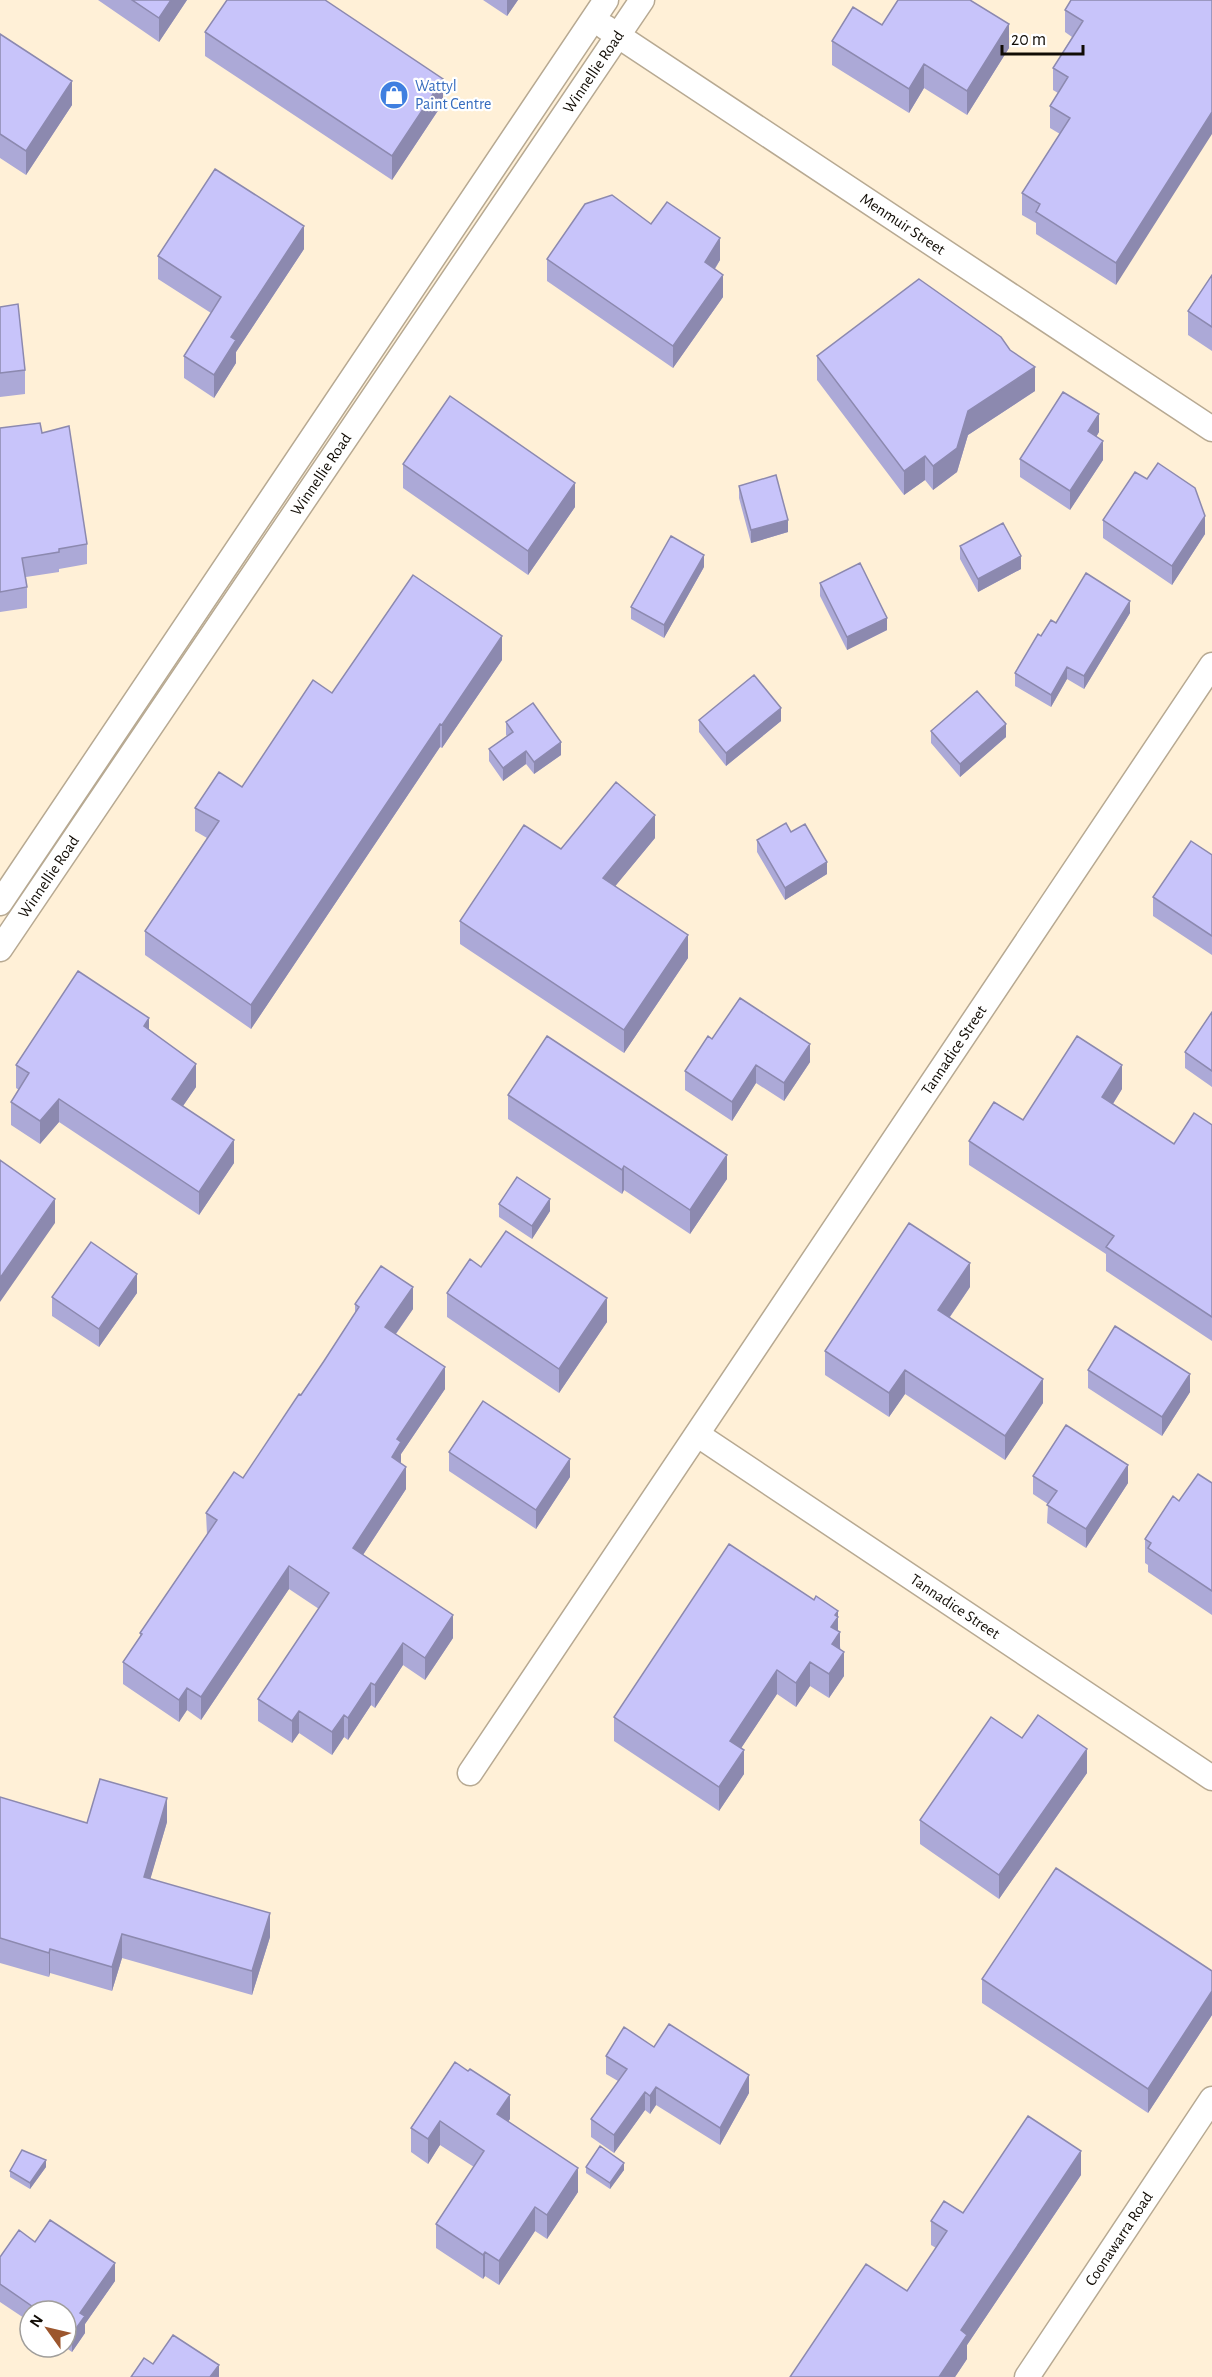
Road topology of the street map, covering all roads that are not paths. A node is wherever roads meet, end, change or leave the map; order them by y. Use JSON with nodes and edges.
{"nodes":[{"id":1,"x":642,"y":0,"type":"edge"},
{"id":2,"x":600,"y":9,"type":"edge"},
{"id":3,"x":618,"y":36,"type":"junction"},
{"id":4,"x":1212,"y":429,"type":"edge"},
{"id":5,"x":1212,"y":665,"type":"edge"},
{"id":6,"x":0,"y":903,"type":"edge"},
{"id":7,"x":0,"y":949,"type":"edge"},
{"id":8,"x":698,"y":1435,"type":"junction"},
{"id":9,"x":470,"y":1773,"type":"dead end"},
{"id":10,"x":1212,"y":1778,"type":"edge"},
{"id":11,"x":1212,"y":2099,"type":"edge"},
{"id":12,"x":1026,"y":2377,"type":"edge"}],
"edges":[{"from":1,"to":3,"type":"street","name":"Winnellie Road"},
{"from":2,"to":3,"type":"street","name":"Menmuir Street"},
{"from":2,"to":6,"type":"street","name":"Winnellie Road"},
{"from":3,"to":4,"type":"street","name":"Menmuir Street"},
{"from":3,"to":7,"type":"street","name":"Winnellie Road"},
{"from":5,"to":8,"type":"street","name":"Tannadice Street"},
{"from":8,"to":9,"type":"street","name":"Tannadice Street"},
{"from":8,"to":10,"type":"street","name":"Tannadice Street"},
{"from":11,"to":12,"type":"street","name":"Coonawarra Road"}]}
